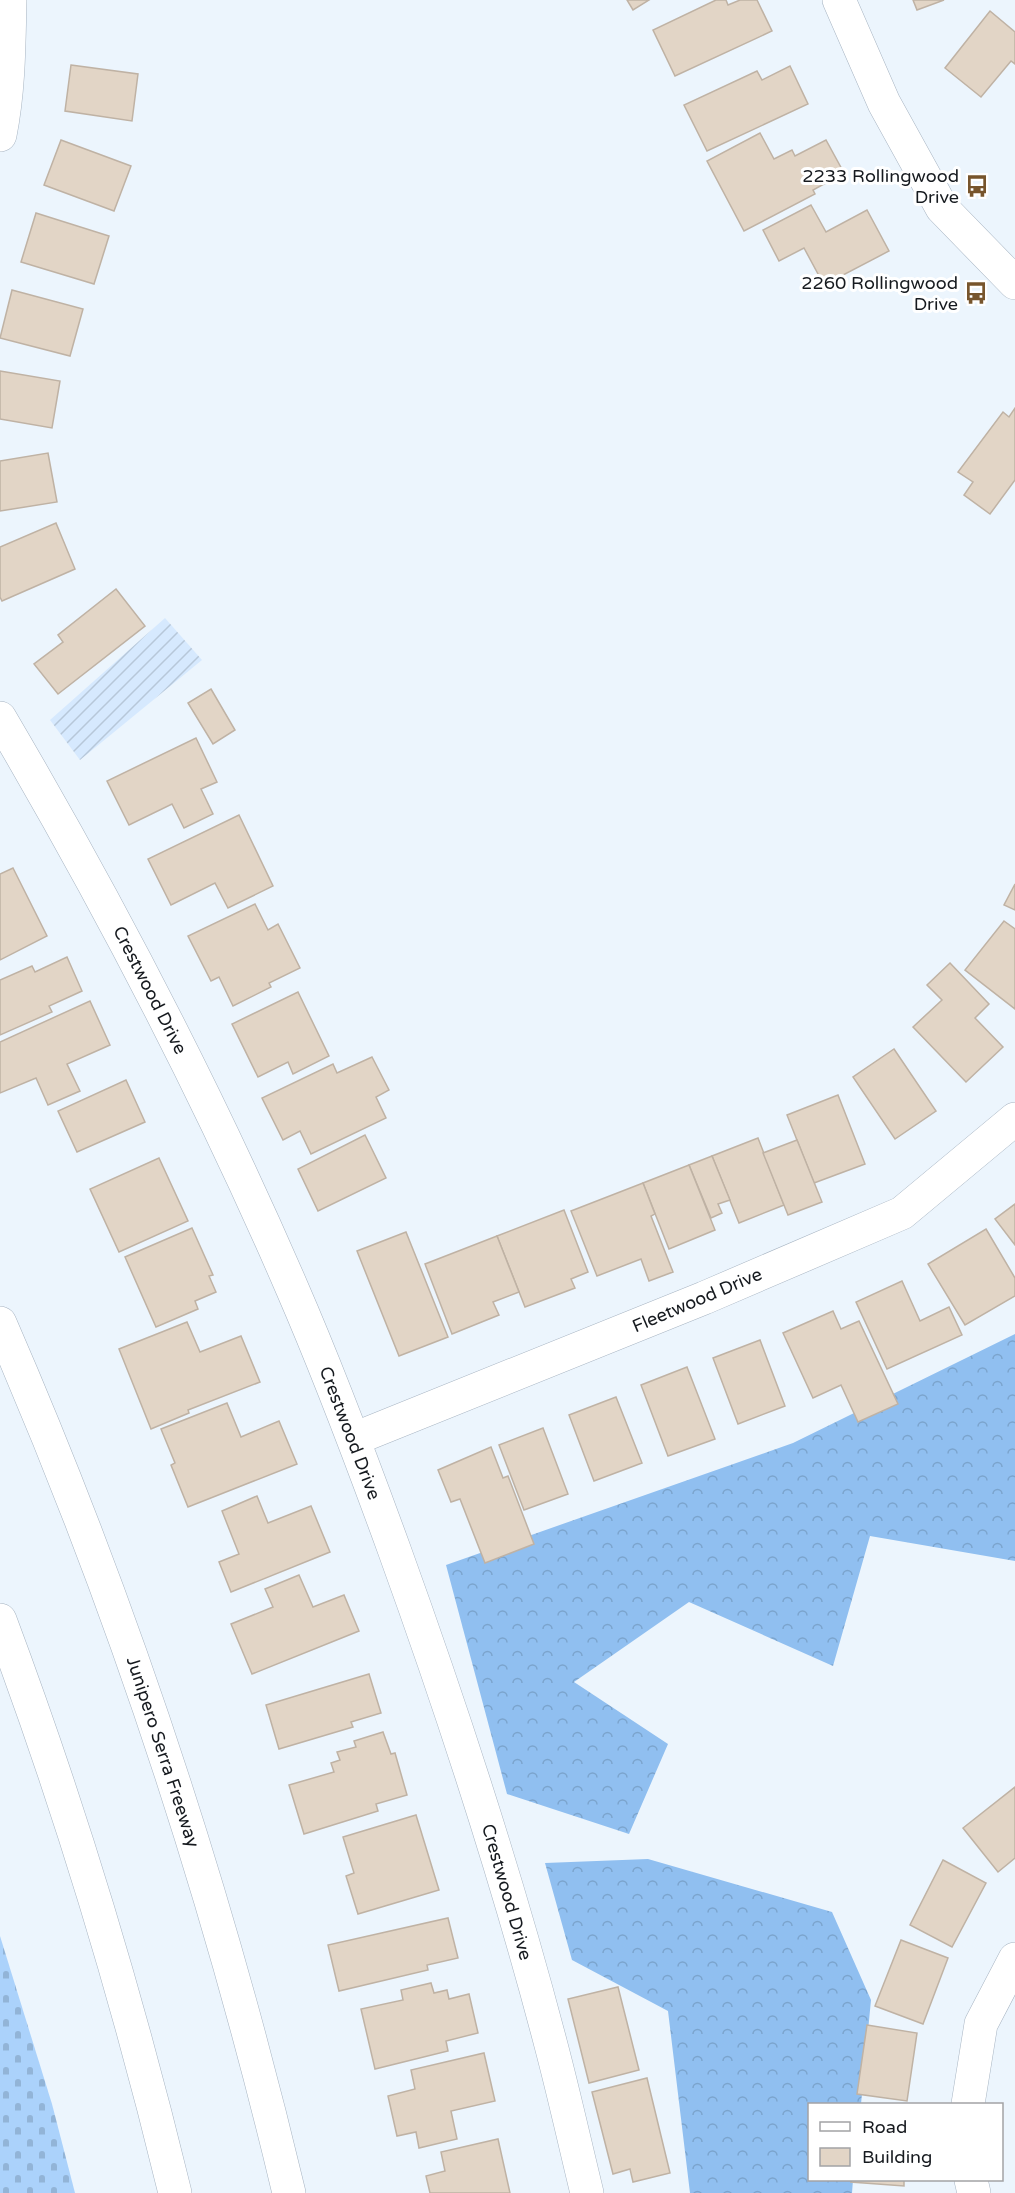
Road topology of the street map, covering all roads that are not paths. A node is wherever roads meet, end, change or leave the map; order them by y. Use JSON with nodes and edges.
{"nodes":[{"id":1,"x":10,"y":0,"type":"edge"},
{"id":2,"x":840,"y":0,"type":"edge"},
{"id":3,"x":0,"y":135,"type":"edge"},
{"id":4,"x":1015,"y":283,"type":"edge"},
{"id":5,"x":0,"y":717,"type":"edge"},
{"id":6,"x":1015,"y":1119,"type":"edge"},
{"id":7,"x":0,"y":1323,"type":"edge"},
{"id":8,"x":354,"y":1439,"type":"junction"},
{"id":9,"x":0,"y":1620,"type":"edge"},
{"id":10,"x":1015,"y":1959,"type":"edge"},
{"id":11,"x":968,"y":2103,"type":"edge"},
{"id":12,"x":176,"y":2193,"type":"edge"},
{"id":13,"x":290,"y":2193,"type":"edge"},
{"id":14,"x":586,"y":2193,"type":"edge"}],
"edges":[{"from":1,"to":3,"type":"main road"},
{"from":2,"to":4,"type":"main road"},
{"from":5,"to":8,"type":"main road","name":"Crestwood Drive"},
{"from":6,"to":8,"type":"main road","name":"Fleetwood Drive"},
{"from":7,"to":13,"type":"main road","name":"Junipero Serra Freeway"},
{"from":8,"to":14,"type":"main road","name":"Crestwood Drive"},
{"from":9,"to":12,"type":"main road"},
{"from":10,"to":11,"type":"main road"}]}
